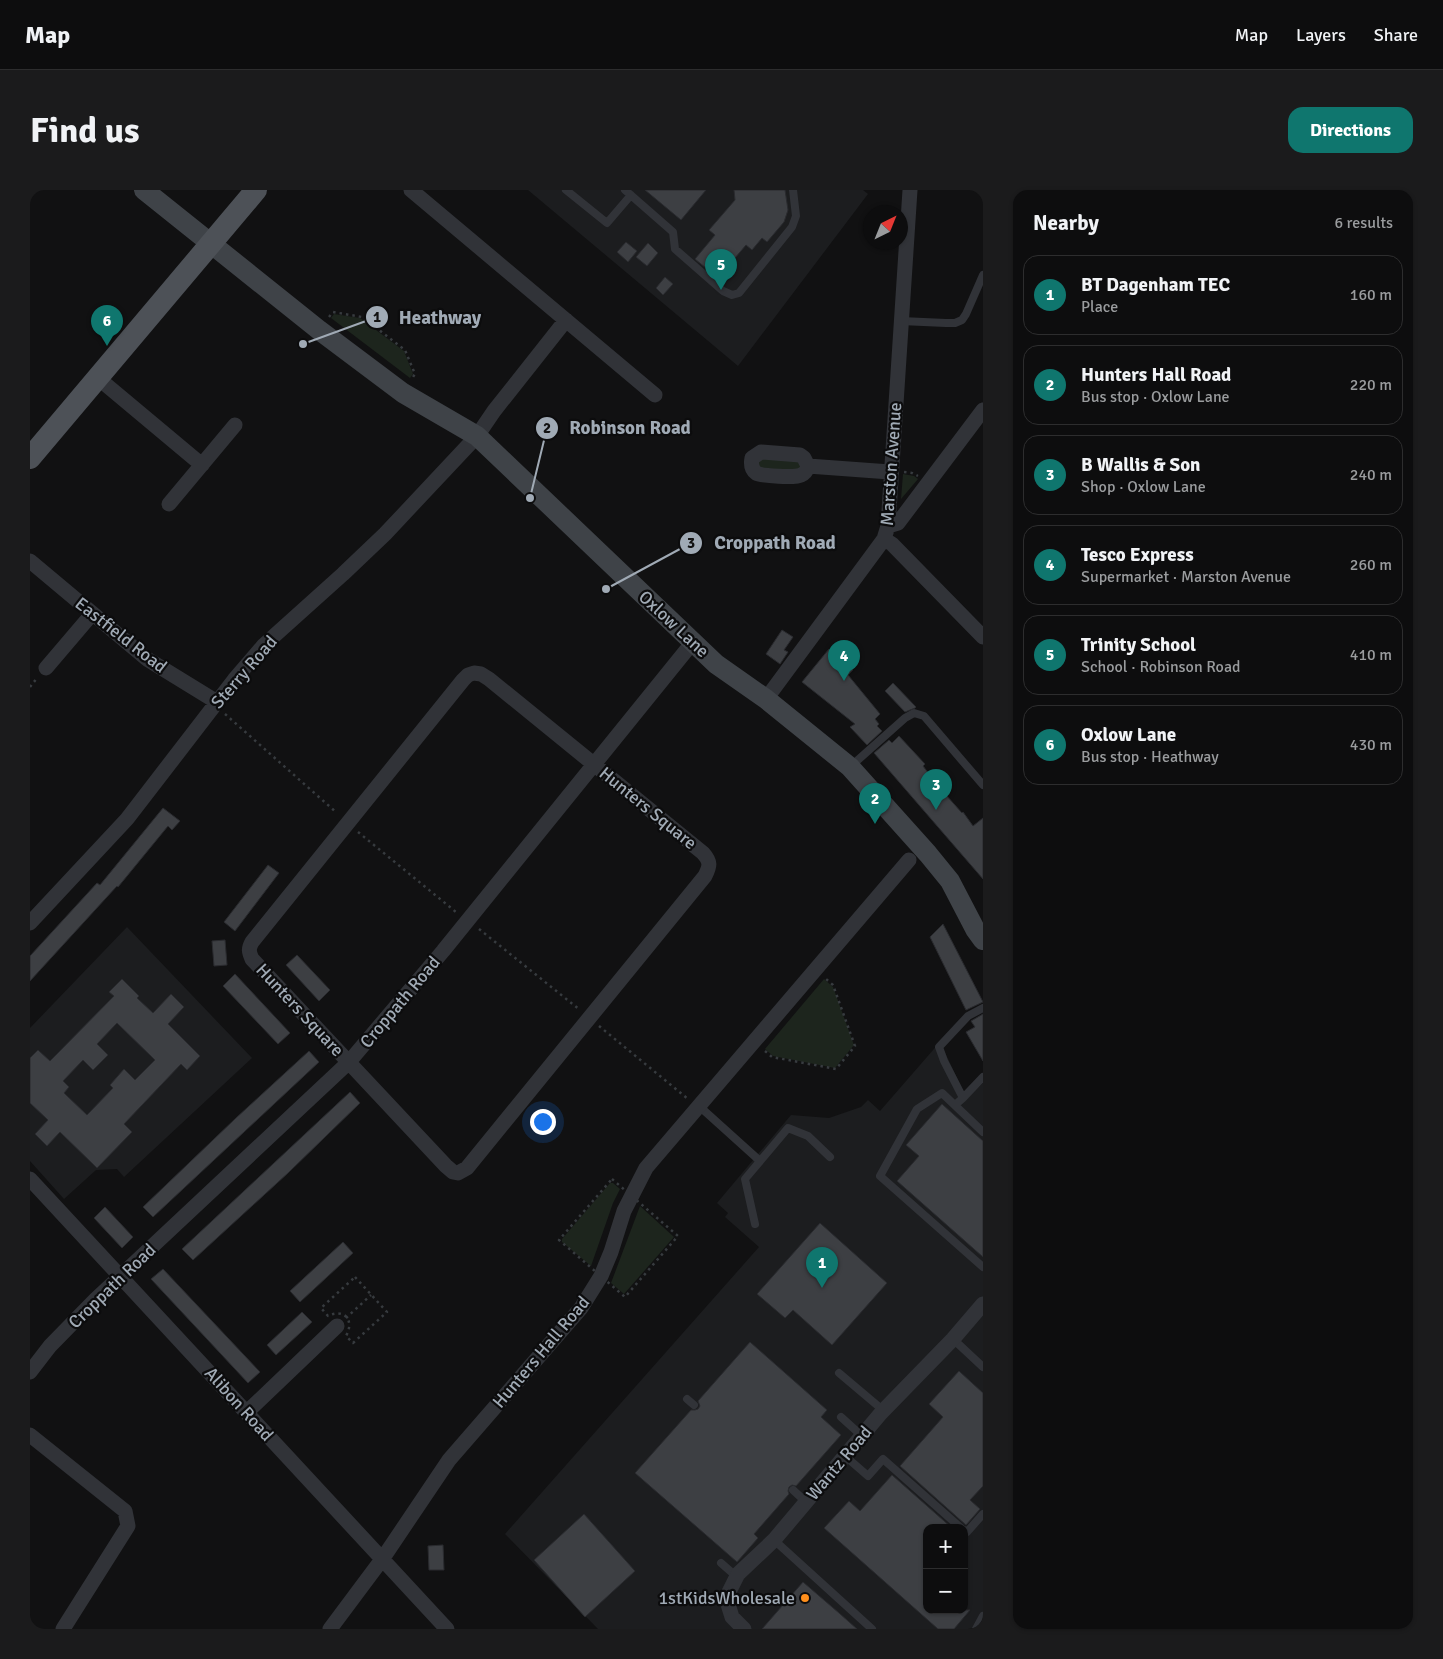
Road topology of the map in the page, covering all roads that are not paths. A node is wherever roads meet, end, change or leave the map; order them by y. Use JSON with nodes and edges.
{"nodes":[{"id":1,"x":144,"y":190,"type":"edge"},
{"id":2,"x":256,"y":190,"type":"edge"},
{"id":3,"x":411,"y":190,"type":"edge"},
{"id":4,"x":566,"y":190,"type":"edge"},
{"id":5,"x":793,"y":190,"type":"edge"},
{"id":6,"x":910,"y":190,"type":"edge"},
{"id":7,"x":628,"y":192,"type":"edge"},
{"id":8,"x":210,"y":243,"type":"junction"},
{"id":9,"x":983,"y":275,"type":"edge"},
{"id":10,"x":566,"y":320,"type":"junction"},
{"id":11,"x":901,"y":321,"type":"junction"},
{"id":12,"x":98,"y":378,"type":"junction"},
{"id":13,"x":655,"y":395,"type":"dead end"},
{"id":14,"x":983,"y":412,"type":"edge"},
{"id":15,"x":235,"y":425,"type":"dead end"},
{"id":16,"x":477,"y":436,"type":"junction"},
{"id":17,"x":30,"y":458,"type":"edge"},
{"id":18,"x":202,"y":465,"type":"junction"},
{"id":19,"x":808,"y":466,"type":"dead end"},
{"id":20,"x":890,"y":472,"type":"junction"},
{"id":21,"x":169,"y":504,"type":"dead end"},
{"id":22,"x":886,"y":532,"type":"junction"},
{"id":23,"x":30,"y":562,"type":"edge"},
{"id":24,"x":92,"y":614,"type":"junction"},
{"id":25,"x":983,"y":637,"type":"edge"},
{"id":26,"x":693,"y":642,"type":"junction"},
{"id":27,"x":46,"y":668,"type":"dead end"},
{"id":28,"x":766,"y":699,"type":"junction"},
{"id":29,"x":216,"y":704,"type":"junction"},
{"id":30,"x":594,"y":764,"type":"junction"},
{"id":31,"x":850,"y":766,"type":"junction"},
{"id":32,"x":983,"y":785,"type":"edge"},
{"id":33,"x":909,"y":860,"type":"dead end"},
{"id":34,"x":30,"y":923,"type":"edge"},
{"id":35,"x":983,"y":940,"type":"edge"},
{"id":36,"x":983,"y":1008,"type":"edge"},
{"id":37,"x":348,"y":1062,"type":"junction"},
{"id":38,"x":983,"y":1077,"type":"edge"},
{"id":39,"x":963,"y":1098,"type":"junction"},
{"id":40,"x":955,"y":1106,"type":"junction"},
{"id":41,"x":699,"y":1107,"type":"junction"},
{"id":42,"x":983,"y":1132,"type":"edge"},
{"id":43,"x":830,"y":1157,"type":"dead end"},
{"id":44,"x":760,"y":1161,"type":"junction"},
{"id":45,"x":30,"y":1179,"type":"edge"},
{"id":46,"x":755,"y":1224,"type":"dead end"},
{"id":47,"x":983,"y":1267,"type":"edge"},
{"id":48,"x":120,"y":1276,"type":"junction"},
{"id":49,"x":983,"y":1304,"type":"edge"},
{"id":50,"x":342,"y":1321,"type":"road end"},
{"id":51,"x":953,"y":1339,"type":"junction"},
{"id":52,"x":983,"y":1367,"type":"edge"},
{"id":53,"x":30,"y":1372,"type":"edge"},
{"id":54,"x":839,"y":1373,"type":"dead end"},
{"id":55,"x":687,"y":1399,"type":"dead end"},
{"id":56,"x":694,"y":1405,"type":"dead end"},
{"id":57,"x":884,"y":1411,"type":"junction"},
{"id":58,"x":247,"y":1412,"type":"junction"},
{"id":59,"x":841,"y":1416,"type":"dead end"},
{"id":60,"x":30,"y":1435,"type":"edge"},
{"id":61,"x":862,"y":1436,"type":"junction"},
{"id":62,"x":845,"y":1456,"type":"junction"},
{"id":63,"x":792,"y":1490,"type":"dead end"},
{"id":64,"x":806,"y":1502,"type":"junction"},
{"id":65,"x":983,"y":1514,"type":"edge"},
{"id":66,"x":956,"y":1524,"type":"edge"},
{"id":67,"x":968,"y":1531,"type":"edge"},
{"id":68,"x":774,"y":1540,"type":"junction"},
{"id":69,"x":383,"y":1558,"type":"junction"},
{"id":70,"x":721,"y":1562,"type":"dead end"},
{"id":71,"x":737,"y":1577,"type":"junction"},
{"id":72,"x":983,"y":1616,"type":"edge"},
{"id":73,"x":63,"y":1629,"type":"edge"},
{"id":74,"x":330,"y":1629,"type":"edge"},
{"id":75,"x":447,"y":1629,"type":"edge"},
{"id":76,"x":744,"y":1629,"type":"edge"},
{"id":77,"x":872,"y":1629,"type":"edge"},
{"id":78,"x":976,"y":1629,"type":"edge"}],
"edges":[{"from":1,"to":8,"type":"street","name":"Oxlow Lane"},
{"from":2,"to":8,"type":"main road"},
{"from":3,"to":10,"type":"street"},
{"from":4,"to":7,"type":"lane"},
{"from":5,"to":7,"type":"lane"},
{"from":6,"to":11,"type":"street","name":"Marston Avenue"},
{"from":8,"to":12,"type":"main road"},
{"from":8,"to":16,"type":"street","name":"Oxlow Lane"},
{"from":9,"to":11,"type":"lane"},
{"from":10,"to":13,"type":"street"},
{"from":10,"to":16,"type":"street","name":"Sterry Road"},
{"from":11,"to":20,"type":"street","name":"Marston Avenue"},
{"from":12,"to":17,"type":"main road"},
{"from":12,"to":18,"type":"street"},
{"from":14,"to":22,"type":"street"},
{"from":15,"to":18,"type":"street"},
{"from":16,"to":26,"type":"street","name":"Oxlow Lane"},
{"from":16,"to":29,"type":"street","name":"Sterry Road"},
{"from":18,"to":21,"type":"street"},
{"from":19,"to":20,"type":"street"},
{"from":20,"to":22,"type":"street","name":"Marston Avenue"},
{"from":22,"to":25,"type":"street"},
{"from":22,"to":28,"type":"street","name":"Marston Avenue"},
{"from":23,"to":24,"type":"street","name":"Eastfield Road"},
{"from":24,"to":27,"type":"street"},
{"from":24,"to":29,"type":"street","name":"Eastfield Road"},
{"from":26,"to":28,"type":"street","name":"Oxlow Lane"},
{"from":26,"to":30,"type":"street","name":"Croppath Road"},
{"from":28,"to":31,"type":"street","name":"Oxlow Lane"},
{"from":29,"to":34,"type":"street","name":"Sterry Road"},
{"from":30,"to":37,"type":"street","name":"Croppath Road"},
{"from":30,"to":37,"type":"street","name":"Hunters Square"},
{"from":30,"to":37,"type":"street","name":"Hunters Square"},
{"from":31,"to":32,"type":"lane"},
{"from":31,"to":35,"type":"street","name":"Oxlow Lane"},
{"from":33,"to":41,"type":"street","name":"Hunters Hall Road"},
{"from":36,"to":39,"type":"lane"},
{"from":37,"to":48,"type":"street","name":"Croppath Road"},
{"from":38,"to":39,"type":"lane"},
{"from":39,"to":40,"type":"lane"},
{"from":40,"to":42,"type":"lane"},
{"from":40,"to":47,"type":"lane"},
{"from":41,"to":44,"type":"lane"},
{"from":41,"to":69,"type":"street","name":"Hunters Hall Road"},
{"from":43,"to":44,"type":"lane"},
{"from":44,"to":46,"type":"lane"},
{"from":45,"to":48,"type":"street","name":"Alibon Road"},
{"from":48,"to":53,"type":"street","name":"Croppath Road"},
{"from":48,"to":58,"type":"street","name":"Alibon Road"},
{"from":49,"to":51,"type":"street","name":"Wantz Road"},
{"from":50,"to":58,"type":"street"},
{"from":51,"to":52,"type":"lane"},
{"from":51,"to":57,"type":"street","name":"Wantz Road"},
{"from":54,"to":57,"type":"lane"},
{"from":55,"to":56,"type":"lane"},
{"from":57,"to":61,"type":"street","name":"Wantz Road"},
{"from":58,"to":69,"type":"street","name":"Alibon Road"},
{"from":59,"to":61,"type":"lane"},
{"from":60,"to":73,"type":"street"},
{"from":61,"to":62,"type":"street","name":"Wantz Road"},
{"from":62,"to":64,"type":"street","name":"Wantz Road"},
{"from":62,"to":66,"type":"lane"},
{"from":63,"to":64,"type":"lane"},
{"from":64,"to":68,"type":"street","name":"Wantz Road"},
{"from":65,"to":67,"type":"lane"},
{"from":68,"to":71,"type":"street","name":"Wantz Road"},
{"from":68,"to":77,"type":"lane"},
{"from":69,"to":74,"type":"street","name":"Hunters Hall Road"},
{"from":69,"to":75,"type":"street","name":"Alibon Road"},
{"from":70,"to":71,"type":"lane"},
{"from":71,"to":76,"type":"street","name":"Wantz Road"},
{"from":72,"to":78,"type":"lane"}]}
